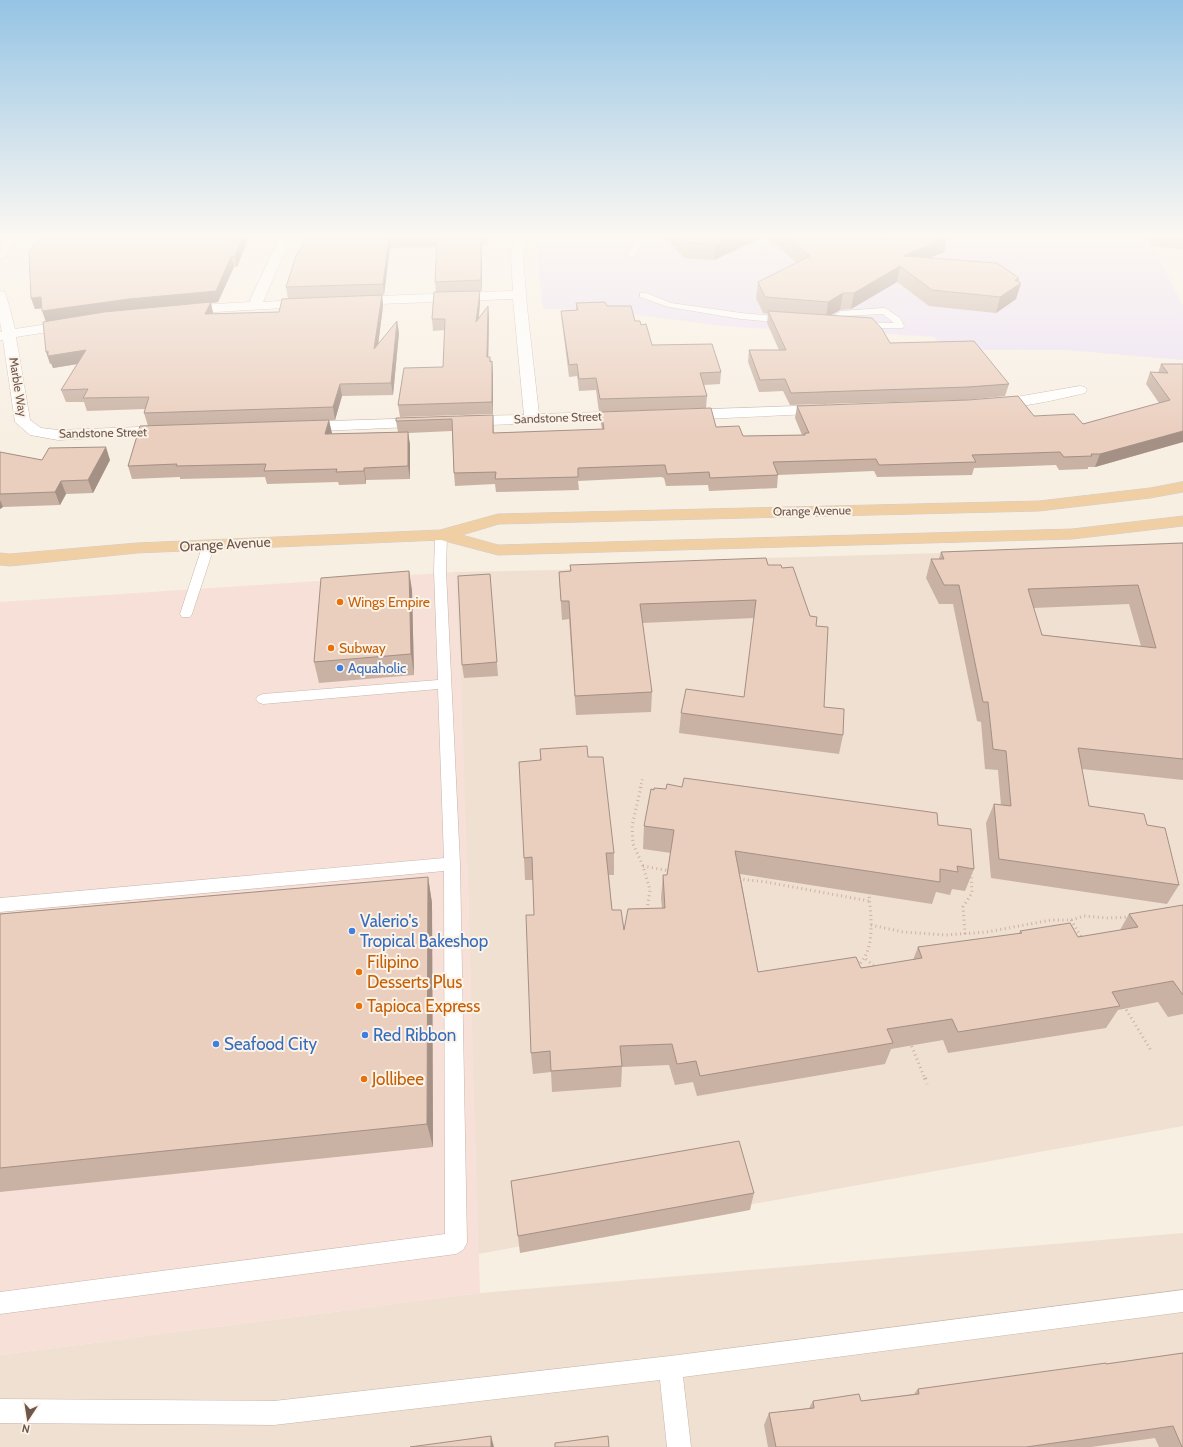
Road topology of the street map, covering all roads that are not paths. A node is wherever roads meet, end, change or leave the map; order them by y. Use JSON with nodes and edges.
{"nodes":[{"id":1,"x":1,"y":302,"type":"edge"},
{"id":2,"x":256,"y":302,"type":"edge"},
{"id":3,"x":340,"y":302,"type":"edge"},
{"id":4,"x":352,"y":302,"type":"edge"},
{"id":5,"x":521,"y":302,"type":"edge"},
{"id":6,"x":660,"y":302,"type":"edge"},
{"id":7,"x":321,"y":303,"type":"edge"},
{"id":8,"x":256,"y":305,"type":"junction"},
{"id":9,"x":170,"y":311,"type":"edge"},
{"id":10,"x":793,"y":321,"type":"edge"},
{"id":11,"x":88,"y":322,"type":"edge"},
{"id":12,"x":844,"y":324,"type":"joint"},
{"id":13,"x":5,"y":336,"type":"edge"},
{"id":14,"x":1080,"y":390,"type":"dead end"},
{"id":15,"x":978,"y":405,"type":"edge"},
{"id":16,"x":842,"y":410,"type":"edge"},
{"id":17,"x":671,"y":415,"type":"edge"},
{"id":18,"x":648,"y":416,"type":"edge"},
{"id":19,"x":532,"y":419,"type":"junction"},
{"id":20,"x":287,"y":427,"type":"edge"},
{"id":21,"x":183,"y":431,"type":"edge"},
{"id":22,"x":36,"y":432,"type":"joint"},
{"id":23,"x":1183,"y":487,"type":"edge"},
{"id":24,"x":806,"y":511,"type":"junction"},
{"id":25,"x":1183,"y":521,"type":"edge"},
{"id":26,"x":441,"y":535,"type":"junction"},
{"id":27,"x":818,"y":542,"type":"junction"},
{"id":28,"x":210,"y":544,"type":"junction"},
{"id":29,"x":3,"y":561,"type":"edge"},
{"id":30,"x":186,"y":614,"type":"dead end"},
{"id":31,"x":445,"y":684,"type":"junction"},
{"id":32,"x":263,"y":699,"type":"dead end"},
{"id":33,"x":452,"y":864,"type":"junction"},
{"id":34,"x":0,"y":905,"type":"edge"},
{"id":35,"x":1183,"y":1301,"type":"edge"},
{"id":36,"x":0,"y":1303,"type":"edge"},
{"id":37,"x":670,"y":1366,"type":"junction"},
{"id":38,"x":0,"y":1411,"type":"edge"},
{"id":39,"x":679,"y":1447,"type":"edge"}],
"edges":[{"from":1,"to":13,"type":"street","name":"Marble Way"},
{"from":2,"to":8,"type":"street"},
{"from":3,"to":4,"type":"street"},
{"from":5,"to":19,"type":"street"},
{"from":6,"to":10,"type":"lane"},
{"from":7,"to":8,"type":"street"},
{"from":8,"to":9,"type":"street"},
{"from":11,"to":13,"type":"street"},
{"from":12,"to":12,"type":"lane"},
{"from":13,"to":22,"type":"street","name":"Marble Way"},
{"from":14,"to":15,"type":"street"},
{"from":16,"to":17,"type":"street"},
{"from":18,"to":19,"type":"street","name":"Sandstone Street"},
{"from":19,"to":20,"type":"street","name":"Sandstone Street"},
{"from":21,"to":22,"type":"street","name":"Sandstone Street"},
{"from":23,"to":24,"type":"main road","name":"Orange Avenue"},
{"from":24,"to":26,"type":"main road","name":"Orange Avenue"},
{"from":24,"to":27,"type":"main road"},
{"from":25,"to":27,"type":"main road","name":"Orange Avenue"},
{"from":26,"to":27,"type":"main road","name":"Orange Avenue"},
{"from":26,"to":28,"type":"main road","name":"Orange Avenue"},
{"from":26,"to":31,"type":"lane"},
{"from":28,"to":29,"type":"main road","name":"Orange Avenue"},
{"from":28,"to":30,"type":"lane"},
{"from":31,"to":32,"type":"lane"},
{"from":31,"to":33,"type":"lane"},
{"from":33,"to":34,"type":"lane"},
{"from":33,"to":36,"type":"lane"},
{"from":35,"to":37,"type":"lane"},
{"from":37,"to":38,"type":"lane"},
{"from":37,"to":39,"type":"lane"}]}
